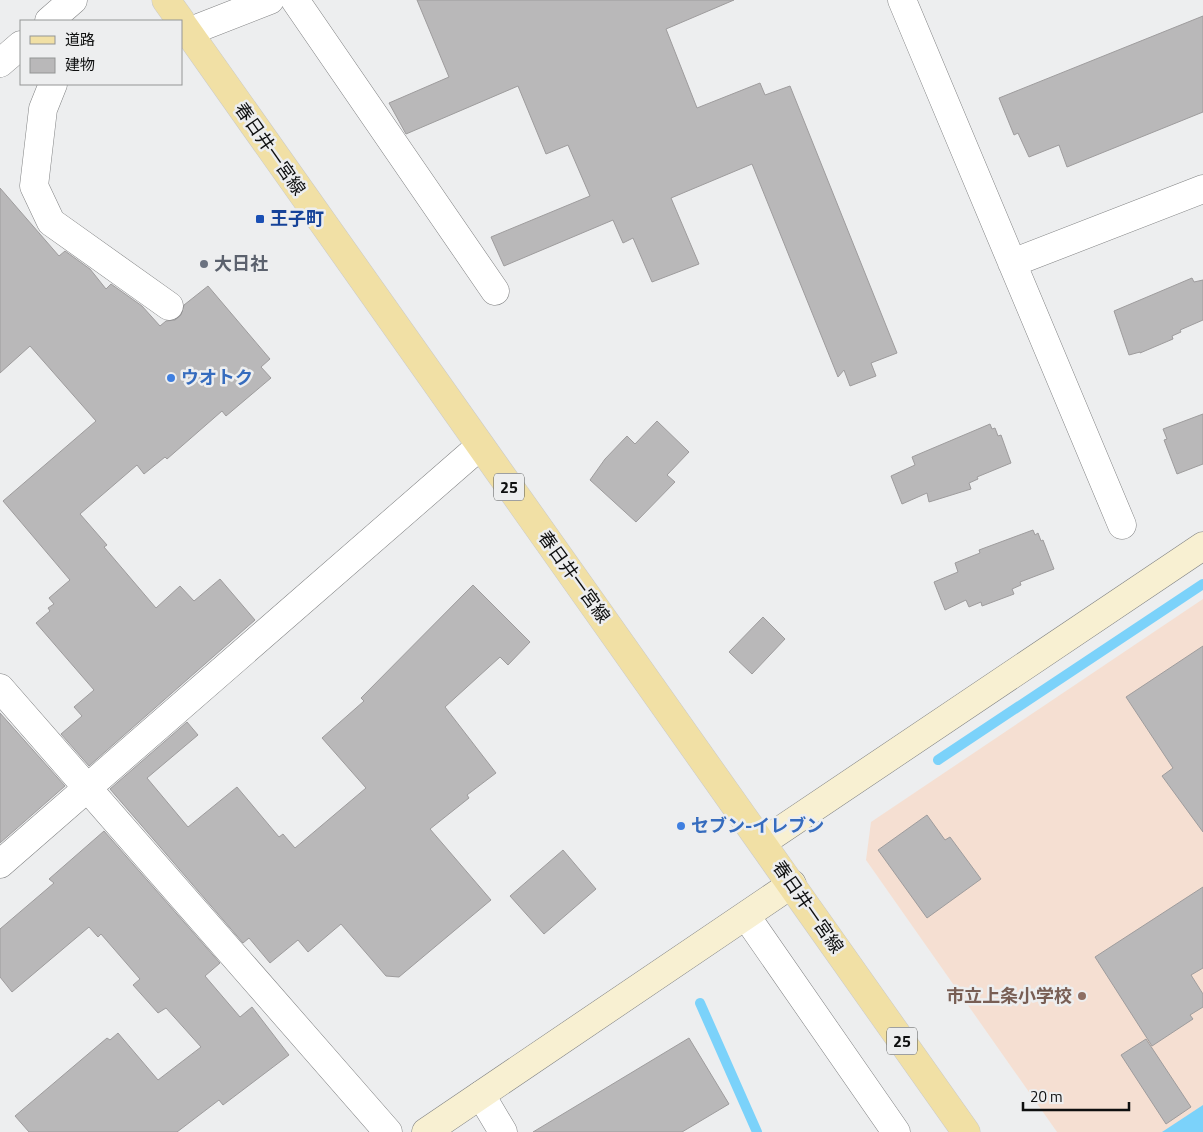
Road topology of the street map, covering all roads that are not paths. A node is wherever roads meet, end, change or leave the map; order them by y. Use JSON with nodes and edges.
{"nodes":[{"id":1,"x":166,"y":0,"type":"edge"},
{"id":2,"x":270,"y":0,"type":"edge"},
{"id":3,"x":295,"y":0,"type":"edge"},
{"id":4,"x":902,"y":0,"type":"edge"},
{"id":5,"x":180,"y":20,"type":"edge"},
{"id":6,"x":183,"y":25,"type":"edge"},
{"id":7,"x":20,"y":46,"type":"edge"},
{"id":8,"x":0,"y":63,"type":"edge"},
{"id":9,"x":53,"y":85,"type":"edge"},
{"id":10,"x":1203,"y":189,"type":"edge"},
{"id":11,"x":1012,"y":263,"type":"junction"},
{"id":12,"x":495,"y":291,"type":"dead end"},
{"id":13,"x":169,"y":306,"type":"dead end"},
{"id":14,"x":480,"y":446,"type":"junction"},
{"id":15,"x":1122,"y":525,"type":"dead end"},
{"id":16,"x":1203,"y":546,"type":"edge"},
{"id":17,"x":0,"y":688,"type":"edge"},
{"id":18,"x":88,"y":789,"type":"junction"},
{"id":19,"x":763,"y":842,"type":"junction"},
{"id":20,"x":0,"y":864,"type":"edge"},
{"id":21,"x":792,"y":884,"type":"junction"},
{"id":22,"x":746,"y":916,"type":"junction"},
{"id":23,"x":481,"y":1095,"type":"junction"},
{"id":24,"x":388,"y":1132,"type":"edge"},
{"id":25,"x":426,"y":1132,"type":"edge"},
{"id":26,"x":503,"y":1132,"type":"edge"},
{"id":27,"x":896,"y":1132,"type":"edge"},
{"id":28,"x":966,"y":1132,"type":"edge"}],
"edges":[{"from":1,"to":5,"type":"main road","name":"春日井一宮線","number":"25"},
{"from":2,"to":6,"type":"street"},
{"from":3,"to":12,"type":"street"},
{"from":4,"to":11,"type":"street"},
{"from":6,"to":14,"type":"main road","name":"春日井一宮線","number":"25"},
{"from":7,"to":8,"type":"street"},
{"from":9,"to":13,"type":"street"},
{"from":10,"to":11,"type":"street"},
{"from":11,"to":15,"type":"street"},
{"from":14,"to":18,"type":"street"},
{"from":14,"to":19,"type":"main road","name":"春日井一宮線","number":"25"},
{"from":16,"to":19,"type":"street"},
{"from":17,"to":18,"type":"street"},
{"from":18,"to":20,"type":"street"},
{"from":18,"to":24,"type":"street"},
{"from":19,"to":21,"type":"main road","name":"春日井一宮線","number":"25"},
{"from":21,"to":22,"type":"street"},
{"from":21,"to":28,"type":"main road","name":"春日井一宮線","number":"25"},
{"from":22,"to":23,"type":"street"},
{"from":22,"to":27,"type":"street"},
{"from":23,"to":25,"type":"street"},
{"from":23,"to":26,"type":"street"}]}
